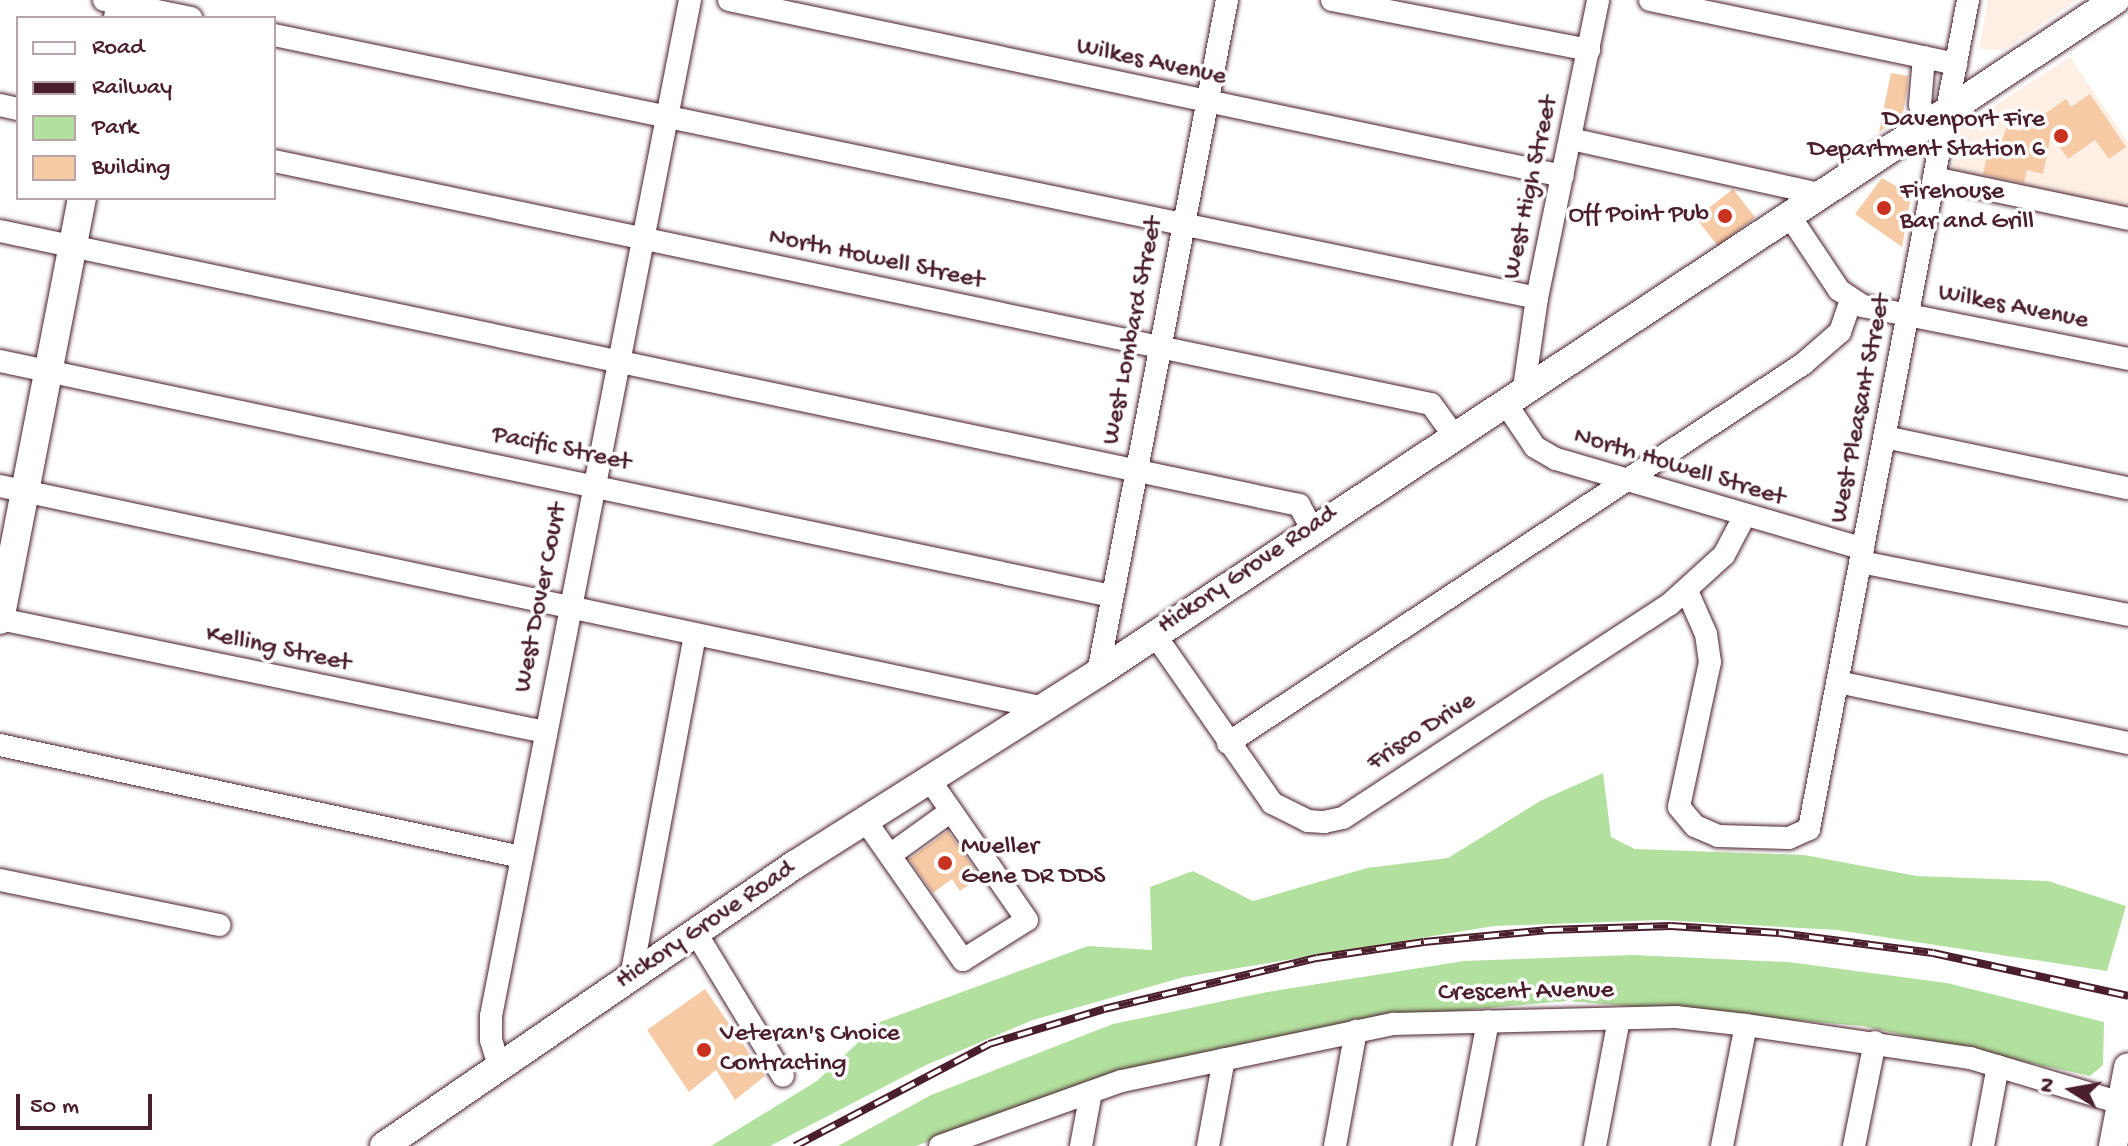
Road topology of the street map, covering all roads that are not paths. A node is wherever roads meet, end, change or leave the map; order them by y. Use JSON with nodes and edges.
{"nodes":[{"id":1,"x":690,"y":0,"type":"edge"},
{"id":2,"x":729,"y":0,"type":"edge"},
{"id":3,"x":1227,"y":0,"type":"edge"},
{"id":4,"x":1332,"y":0,"type":"edge"},
{"id":5,"x":1598,"y":0,"type":"edge"},
{"id":6,"x":1650,"y":0,"type":"edge"},
{"id":7,"x":1968,"y":0,"type":"edge"},
{"id":8,"x":2115,"y":0,"type":"edge"},
{"id":9,"x":116,"y":5,"type":"edge"},
{"id":10,"x":1740,"y":8,"type":"edge"},
{"id":11,"x":179,"y":16,"type":"edge"},
{"id":12,"x":276,"y":35,"type":"edge"},
{"id":13,"x":1589,"y":50,"type":"junction"},
{"id":14,"x":1924,"y":57,"type":"junction"},
{"id":15,"x":1956,"y":64,"type":"junction"},
{"id":16,"x":1207,"y":104,"type":"junction"},
{"id":17,"x":667,"y":116,"type":"junction"},
{"id":18,"x":1938,"y":116,"type":"junction"},
{"id":19,"x":1571,"y":139,"type":"junction"},
{"id":20,"x":276,"y":161,"type":"edge"},
{"id":21,"x":1563,"y":176,"type":"junction"},
{"id":22,"x":1934,"y":178,"type":"junction"},
{"id":23,"x":1820,"y":194,"type":"junction"},
{"id":24,"x":82,"y":200,"type":"edge"},
{"id":25,"x":1789,"y":215,"type":"junction"},
{"id":26,"x":2128,"y":219,"type":"edge"},
{"id":27,"x":1184,"y":226,"type":"junction"},
{"id":28,"x":0,"y":231,"type":"edge"},
{"id":29,"x":642,"y":238,"type":"junction"},
{"id":30,"x":73,"y":246,"type":"junction"},
{"id":31,"x":1537,"y":298,"type":"junction"},
{"id":32,"x":1851,"y":300,"type":"junction"},
{"id":33,"x":1909,"y":317,"type":"junction"},
{"id":34,"x":1159,"y":350,"type":"junction"},
{"id":35,"x":2128,"y":359,"type":"edge"},
{"id":36,"x":0,"y":361,"type":"edge"},
{"id":37,"x":618,"y":361,"type":"junction"},
{"id":38,"x":49,"y":371,"type":"junction"},
{"id":39,"x":1514,"y":394,"type":"junction"},
{"id":40,"x":1453,"y":434,"type":"junction"},
{"id":41,"x":1885,"y":437,"type":"junction"},
{"id":42,"x":1135,"y":474,"type":"junction"},
{"id":43,"x":1625,"y":481,"type":"junction"},
{"id":44,"x":593,"y":486,"type":"junction"},
{"id":45,"x":2128,"y":488,"type":"edge"},
{"id":46,"x":13,"y":489,"type":"edge"},
{"id":47,"x":1744,"y":517,"type":"junction"},
{"id":48,"x":1311,"y":527,"type":"junction"},
{"id":49,"x":1862,"y":556,"type":"junction"},
{"id":50,"x":1687,"y":591,"type":"junction"},
{"id":51,"x":1111,"y":596,"type":"junction"},
{"id":52,"x":569,"y":609,"type":"junction"},
{"id":53,"x":2128,"y":615,"type":"edge"},
{"id":54,"x":0,"y":619,"type":"edge"},
{"id":55,"x":1155,"y":635,"type":"junction"},
{"id":56,"x":695,"y":636,"type":"junction"},
{"id":57,"x":1098,"y":673,"type":"junction"},
{"id":58,"x":1838,"y":682,"type":"junction"},
{"id":59,"x":1040,"y":707,"type":"junction"},
{"id":60,"x":545,"y":732,"type":"junction"},
{"id":61,"x":1228,"y":743,"type":"junction"},
{"id":62,"x":2128,"y":743,"type":"edge"},
{"id":63,"x":0,"y":745,"type":"edge"},
{"id":64,"x":929,"y":779,"type":"junction"},
{"id":65,"x":951,"y":811,"type":"junction"},
{"id":66,"x":865,"y":820,"type":"junction"},
{"id":67,"x":890,"y":855,"type":"junction"},
{"id":68,"x":521,"y":857,"type":"junction"},
{"id":69,"x":0,"y":880,"type":"edge"},
{"id":70,"x":219,"y":925,"type":"dead end"},
{"id":71,"x":696,"y":933,"type":"junction"},
{"id":72,"x":631,"y":977,"type":"junction"},
{"id":73,"x":1619,"y":1019,"type":"junction"},
{"id":74,"x":1488,"y":1021,"type":"junction"},
{"id":75,"x":1746,"y":1025,"type":"junction"},
{"id":76,"x":1356,"y":1031,"type":"junction"},
{"id":77,"x":1875,"y":1042,"type":"junction"},
{"id":78,"x":1224,"y":1059,"type":"junction"},
{"id":79,"x":499,"y":1066,"type":"junction"},
{"id":80,"x":1998,"y":1066,"type":"junction"},
{"id":81,"x":2128,"y":1067,"type":"edge"},
{"id":82,"x":783,"y":1076,"type":"dead end"},
{"id":83,"x":1091,"y":1092,"type":"junction"},
{"id":84,"x":2121,"y":1103,"type":"junction"},
{"id":85,"x":950,"y":1144,"type":"edge"},
{"id":86,"x":384,"y":1146,"type":"edge"},
{"id":87,"x":1081,"y":1146,"type":"edge"},
{"id":88,"x":1208,"y":1146,"type":"edge"},
{"id":89,"x":1335,"y":1146,"type":"edge"},
{"id":90,"x":1464,"y":1146,"type":"edge"},
{"id":91,"x":1595,"y":1146,"type":"edge"},
{"id":92,"x":1722,"y":1146,"type":"edge"},
{"id":93,"x":1854,"y":1146,"type":"edge"},
{"id":94,"x":1983,"y":1146,"type":"edge"},
{"id":95,"x":2113,"y":1146,"type":"edge"}],
"edges":[{"from":1,"to":17,"type":"street","name":"West Dover Court"},
{"from":2,"to":16,"type":"street","name":"Wilkes Avenue"},
{"from":3,"to":16,"type":"street","name":"West Lombard Street"},
{"from":4,"to":13,"type":"street"},
{"from":5,"to":13,"type":"street","name":"West High Street"},
{"from":6,"to":10,"type":"street"},
{"from":7,"to":15,"type":"street","name":"West Pleasant Street"},
{"from":8,"to":18,"type":"main road","name":"Hickory Grove Road"},
{"from":9,"to":11,"type":"street"},
{"from":10,"to":14,"type":"street"},
{"from":12,"to":17,"type":"street"},
{"from":13,"to":19,"type":"street","name":"West High Street"},
{"from":14,"to":15,"type":"street"},
{"from":14,"to":18,"type":"street"},
{"from":15,"to":18,"type":"street","name":"West Pleasant Street"},
{"from":16,"to":21,"type":"street","name":"Wilkes Avenue"},
{"from":16,"to":27,"type":"street","name":"West Lombard Street"},
{"from":17,"to":27,"type":"street"},
{"from":17,"to":29,"type":"street","name":"West Dover Court"},
{"from":18,"to":22,"type":"street","name":"West Pleasant Street"},
{"from":18,"to":23,"type":"main road","name":"Hickory Grove Road"},
{"from":19,"to":21,"type":"street","name":"West High Street"},
{"from":19,"to":23,"type":"street"},
{"from":20,"to":29,"type":"street","name":"North Howell Street"},
{"from":21,"to":31,"type":"street","name":"West High Street"},
{"from":22,"to":26,"type":"street"},
{"from":22,"to":33,"type":"street","name":"West Pleasant Street"},
{"from":23,"to":25,"type":"main road","name":"Hickory Grove Road"},
{"from":24,"to":30,"type":"main road"},
{"from":25,"to":32,"type":"street"},
{"from":25,"to":39,"type":"main road","name":"Hickory Grove Road"},
{"from":27,"to":31,"type":"street"},
{"from":27,"to":34,"type":"street","name":"West Lombard Street"},
{"from":28,"to":30,"type":"street"},
{"from":29,"to":34,"type":"street","name":"North Howell Street"},
{"from":29,"to":37,"type":"street","name":"West Dover Court"},
{"from":30,"to":37,"type":"street"},
{"from":30,"to":38,"type":"main road"},
{"from":31,"to":39,"type":"street","name":"West High Street"},
{"from":32,"to":33,"type":"street","name":"Wilkes Avenue"},
{"from":32,"to":43,"type":"street"},
{"from":33,"to":35,"type":"street","name":"Wilkes Avenue"},
{"from":33,"to":41,"type":"street","name":"West Pleasant Street"},
{"from":34,"to":40,"type":"street","name":"North Howell Street"},
{"from":34,"to":42,"type":"street","name":"West Lombard Street"},
{"from":36,"to":38,"type":"street","name":"Pacific Street"},
{"from":37,"to":42,"type":"street"},
{"from":37,"to":44,"type":"street","name":"West Dover Court"},
{"from":38,"to":44,"type":"street","name":"Pacific Street"},
{"from":38,"to":46,"type":"main road"},
{"from":39,"to":40,"type":"main road","name":"Hickory Grove Road"},
{"from":39,"to":43,"type":"street","name":"North Howell Street"},
{"from":40,"to":48,"type":"main road","name":"Hickory Grove Road"},
{"from":41,"to":45,"type":"street"},
{"from":41,"to":49,"type":"street","name":"West Pleasant Street"},
{"from":42,"to":48,"type":"street"},
{"from":42,"to":51,"type":"street","name":"West Lombard Street"},
{"from":43,"to":47,"type":"street","name":"North Howell Street"},
{"from":43,"to":61,"type":"street"},
{"from":44,"to":51,"type":"street","name":"Pacific Street"},
{"from":44,"to":52,"type":"street","name":"West Dover Court"},
{"from":46,"to":52,"type":"street"},
{"from":46,"to":54,"type":"main road"},
{"from":47,"to":49,"type":"street","name":"North Howell Street"},
{"from":47,"to":50,"type":"street","name":"Frisco Drive"},
{"from":48,"to":55,"type":"main road","name":"Hickory Grove Road"},
{"from":49,"to":53,"type":"street","name":"North Howell Street"},
{"from":49,"to":58,"type":"street","name":"West Pleasant Street"},
{"from":50,"to":58,"type":"street","name":"West Pleasant Street"},
{"from":50,"to":61,"type":"street","name":"Frisco Drive"},
{"from":51,"to":57,"type":"street","name":"West Lombard Street"},
{"from":52,"to":56,"type":"street"},
{"from":52,"to":60,"type":"street","name":"West Dover Court"},
{"from":54,"to":60,"type":"street","name":"Kelling Street"},
{"from":55,"to":57,"type":"main road","name":"Hickory Grove Road"},
{"from":55,"to":61,"type":"street","name":"Frisco Drive"},
{"from":56,"to":59,"type":"street"},
{"from":56,"to":72,"type":"street"},
{"from":57,"to":59,"type":"main road","name":"Hickory Grove Road"},
{"from":58,"to":62,"type":"street"},
{"from":59,"to":64,"type":"main road","name":"Hickory Grove Road"},
{"from":60,"to":68,"type":"street","name":"West Dover Court"},
{"from":63,"to":68,"type":"street"},
{"from":64,"to":65,"type":"street"},
{"from":64,"to":66,"type":"main road","name":"Hickory Grove Road"},
{"from":65,"to":67,"type":"street"},
{"from":65,"to":67,"type":"street"},
{"from":66,"to":67,"type":"street"},
{"from":66,"to":71,"type":"main road","name":"Hickory Grove Road"},
{"from":68,"to":79,"type":"street","name":"West Dover Court"},
{"from":69,"to":70,"type":"street"},
{"from":71,"to":72,"type":"main road","name":"Hickory Grove Road"},
{"from":71,"to":82,"type":"street"},
{"from":72,"to":79,"type":"main road","name":"Hickory Grove Road"},
{"from":73,"to":74,"type":"street","name":"Crescent Avenue"},
{"from":73,"to":75,"type":"street","name":"Crescent Avenue"},
{"from":73,"to":91,"type":"street"},
{"from":74,"to":76,"type":"street","name":"Crescent Avenue"},
{"from":74,"to":90,"type":"street"},
{"from":75,"to":77,"type":"street","name":"Crescent Avenue"},
{"from":75,"to":92,"type":"street"},
{"from":76,"to":78,"type":"street","name":"Crescent Avenue"},
{"from":76,"to":89,"type":"street"},
{"from":77,"to":80,"type":"street","name":"Crescent Avenue"},
{"from":77,"to":93,"type":"street"},
{"from":78,"to":83,"type":"street","name":"Crescent Avenue"},
{"from":78,"to":88,"type":"street"},
{"from":79,"to":86,"type":"main road","name":"Hickory Grove Road"},
{"from":80,"to":84,"type":"street","name":"Crescent Avenue"},
{"from":80,"to":94,"type":"street"},
{"from":81,"to":84,"type":"main road"},
{"from":83,"to":85,"type":"street","name":"Crescent Avenue"},
{"from":83,"to":87,"type":"street"},
{"from":84,"to":95,"type":"main road"}]}
